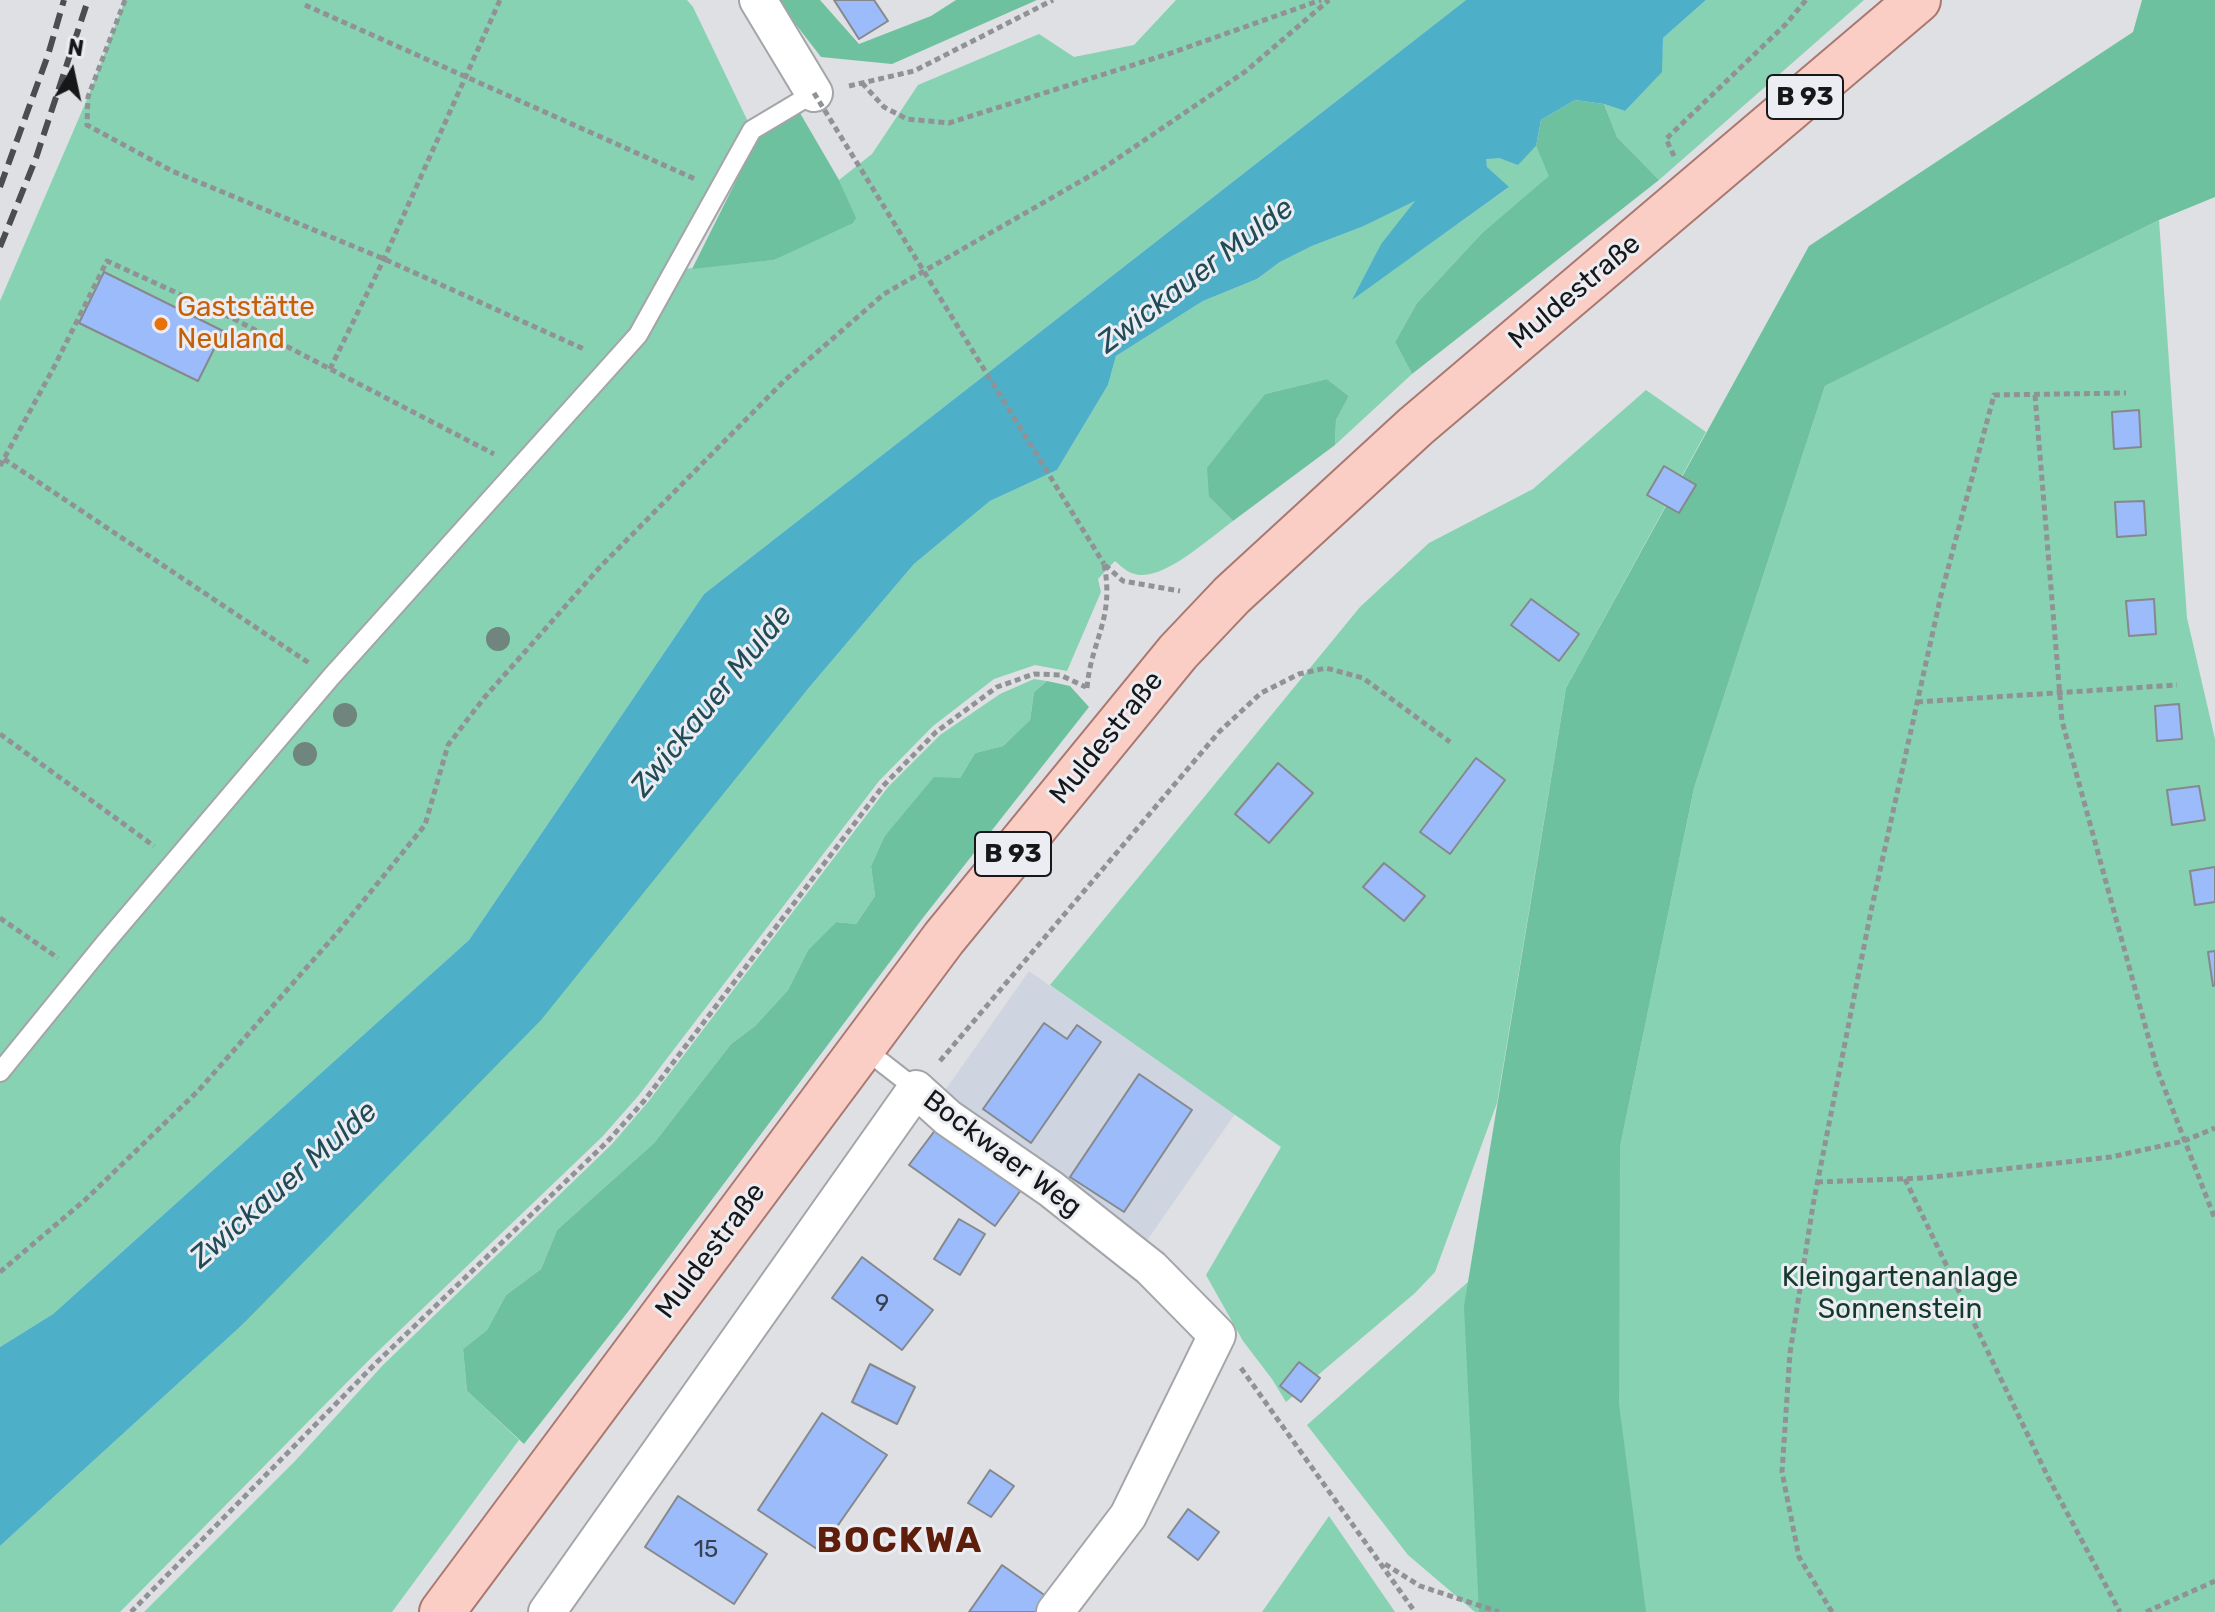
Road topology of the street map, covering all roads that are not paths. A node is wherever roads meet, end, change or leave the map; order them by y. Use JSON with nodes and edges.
{"nodes":[{"id":1,"x":758,"y":0,"type":"edge"},
{"id":2,"x":1918,"y":0,"type":"edge"},
{"id":3,"x":826,"y":91,"type":"joint"},
{"id":4,"x":862,"y":1047,"type":"junction"},
{"id":5,"x":0,"y":1072,"type":"edge"},
{"id":6,"x":916,"y":1089,"type":"junction"},
{"id":7,"x":442,"y":1612,"type":"edge"},
{"id":8,"x":547,"y":1612,"type":"edge"},
{"id":9,"x":1055,"y":1612,"type":"edge"}],
"edges":[{"from":1,"to":3,"type":"street"},
{"from":2,"to":4,"type":"main road","name":"Muldestraße","number":"B 93"},
{"from":3,"to":5,"type":"lane"},
{"from":4,"to":6,"type":"lane"},
{"from":4,"to":7,"type":"main road","name":"Muldestraße","number":"B 93"},
{"from":6,"to":8,"type":"street","name":"Bockwaer Weg"},
{"from":6,"to":9,"type":"street","name":"Bockwaer Weg"}]}
